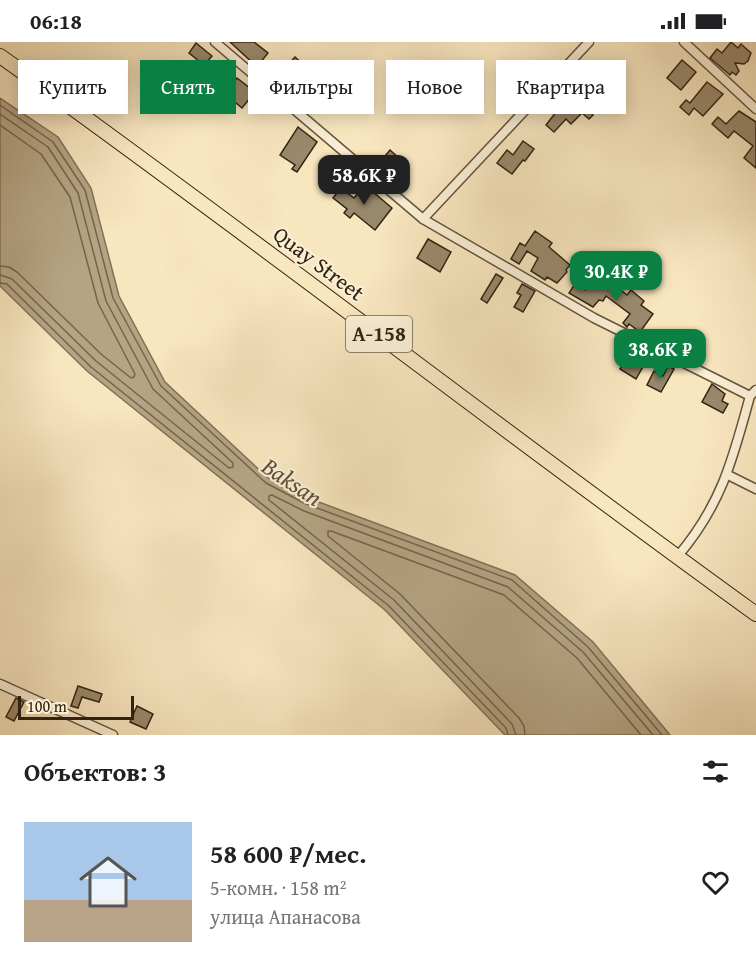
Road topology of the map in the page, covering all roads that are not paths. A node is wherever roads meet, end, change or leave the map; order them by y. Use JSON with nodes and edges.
{"nodes":[{"id":1,"x":215,"y":42,"type":"edge"},
{"id":2,"x":588,"y":42,"type":"edge"},
{"id":3,"x":684,"y":42,"type":"edge"},
{"id":4,"x":0,"y":56,"type":"edge"},
{"id":5,"x":756,"y":109,"type":"edge"},
{"id":6,"x":423,"y":219,"type":"junction"},
{"id":7,"x":753,"y":393,"type":"edge"},
{"id":8,"x":728,"y":475,"type":"junction"},
{"id":9,"x":756,"y":489,"type":"edge"},
{"id":10,"x":677,"y":557,"type":"junction"},
{"id":11,"x":756,"y":615,"type":"edge"},
{"id":12,"x":0,"y":684,"type":"edge"},
{"id":13,"x":113,"y":735,"type":"edge"}],
"edges":[{"from":1,"to":6,"type":"street"},
{"from":2,"to":6,"type":"street"},
{"from":3,"to":5,"type":"street"},
{"from":4,"to":10,"type":"main road","name":"Quay Street","number":"А-158"},
{"from":6,"to":7,"type":"street"},
{"from":7,"to":8,"type":"street"},
{"from":8,"to":9,"type":"street"},
{"from":8,"to":10,"type":"street"},
{"from":10,"to":11,"type":"main road","name":"Quay Street","number":"А-158"},
{"from":12,"to":13,"type":"street"}]}
